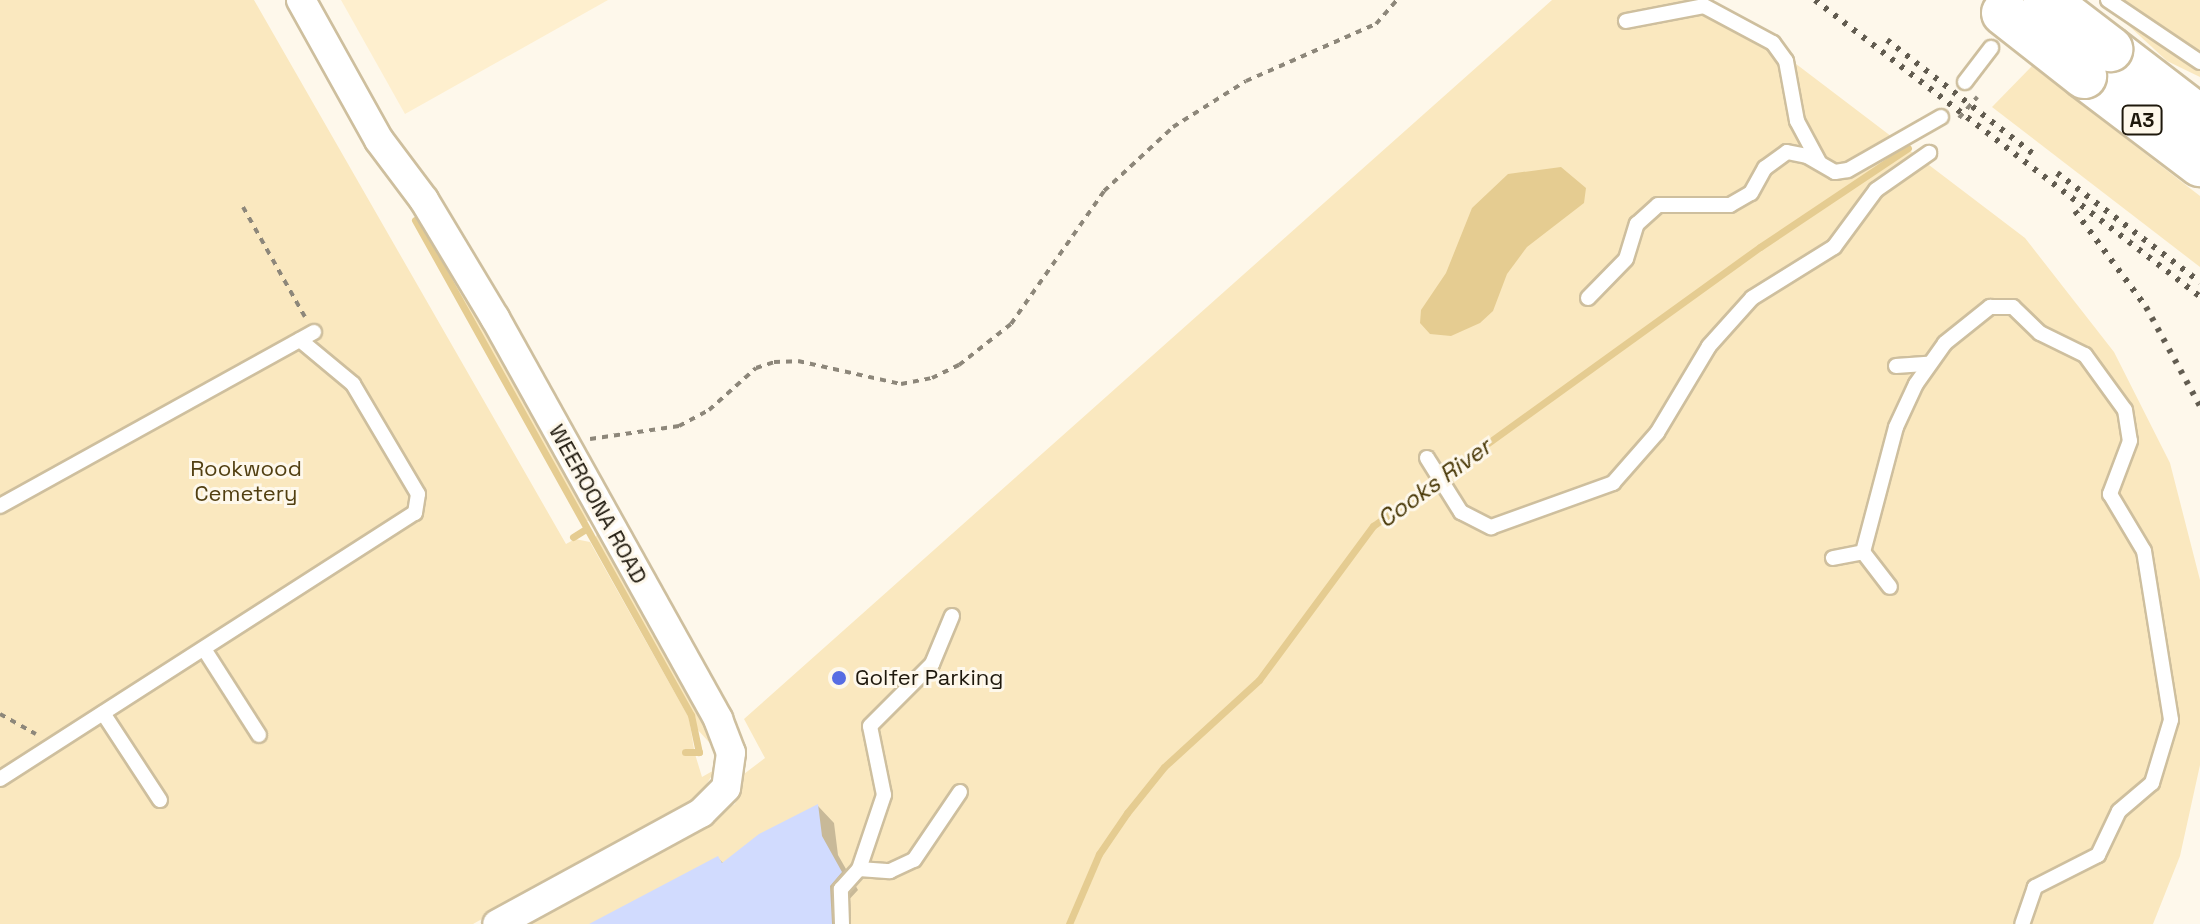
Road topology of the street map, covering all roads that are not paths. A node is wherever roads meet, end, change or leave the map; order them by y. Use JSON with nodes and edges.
{"nodes":[{"id":1,"x":2046,"y":0,"type":"edge"},
{"id":2,"x":2108,"y":0,"type":"edge"},
{"id":3,"x":306,"y":2,"type":"edge"},
{"id":4,"x":1994,"y":20,"type":"edge"},
{"id":5,"x":1626,"y":21,"type":"dead end"},
{"id":6,"x":2110,"y":49,"type":"junction"},
{"id":7,"x":2200,"y":62,"type":"edge"},
{"id":8,"x":1965,"y":82,"type":"dead end"},
{"id":9,"x":1941,"y":117,"type":"dead end"},
{"id":10,"x":2200,"y":118,"type":"edge"},
{"id":11,"x":1929,"y":153,"type":"dead end"},
{"id":12,"x":2200,"y":164,"type":"edge"},
{"id":13,"x":1822,"y":165,"type":"junction"},
{"id":14,"x":1588,"y":298,"type":"dead end"},
{"id":15,"x":314,"y":332,"type":"road end"},
{"id":16,"x":300,"y":340,"type":"junction"},
{"id":17,"x":1928,"y":364,"type":"junction"},
{"id":18,"x":1896,"y":366,"type":"dead end"},
{"id":19,"x":1427,"y":458,"type":"dead end"},
{"id":20,"x":0,"y":506,"type":"edge"},
{"id":21,"x":1863,"y":552,"type":"junction"},
{"id":22,"x":1833,"y":558,"type":"dead end"},
{"id":23,"x":1890,"y":587,"type":"dead end"},
{"id":24,"x":952,"y":616,"type":"dead end"},
{"id":25,"x":204,"y":649,"type":"junction"},
{"id":26,"x":103,"y":713,"type":"junction"},
{"id":27,"x":259,"y":735,"type":"dead end"},
{"id":28,"x":0,"y":779,"type":"edge"},
{"id":29,"x":960,"y":792,"type":"dead end"},
{"id":30,"x":160,"y":800,"type":"dead end"},
{"id":31,"x":859,"y":869,"type":"junction"},
{"id":32,"x":497,"y":924,"type":"edge"},
{"id":33,"x":842,"y":924,"type":"edge"},
{"id":34,"x":2022,"y":924,"type":"edge"}],
"edges":[{"from":1,"to":6,"type":"highway","number":"A3","bridge":true},
{"from":2,"to":6,"type":"lane"},
{"from":3,"to":32,"type":"street","name":"WEEROONA ROAD"},
{"from":4,"to":6,"type":"highway","number":"A3","bridge":true},
{"from":4,"to":8,"type":"lane"},
{"from":5,"to":13,"type":"lane"},
{"from":6,"to":7,"type":"lane"},
{"from":6,"to":10,"type":"highway","number":"A3"},
{"from":6,"to":12,"type":"highway","number":"A3"},
{"from":9,"to":13,"type":"lane"},
{"from":11,"to":19,"type":"lane"},
{"from":13,"to":14,"type":"lane"},
{"from":15,"to":16,"type":"lane"},
{"from":16,"to":20,"type":"lane"},
{"from":16,"to":25,"type":"lane"},
{"from":17,"to":18,"type":"lane"},
{"from":17,"to":21,"type":"lane"},
{"from":17,"to":34,"type":"lane"},
{"from":21,"to":22,"type":"lane"},
{"from":21,"to":23,"type":"lane"},
{"from":24,"to":31,"type":"lane"},
{"from":25,"to":26,"type":"lane"},
{"from":25,"to":27,"type":"lane"},
{"from":26,"to":28,"type":"lane"},
{"from":26,"to":30,"type":"lane"},
{"from":29,"to":31,"type":"lane"},
{"from":31,"to":33,"type":"lane"}]}
